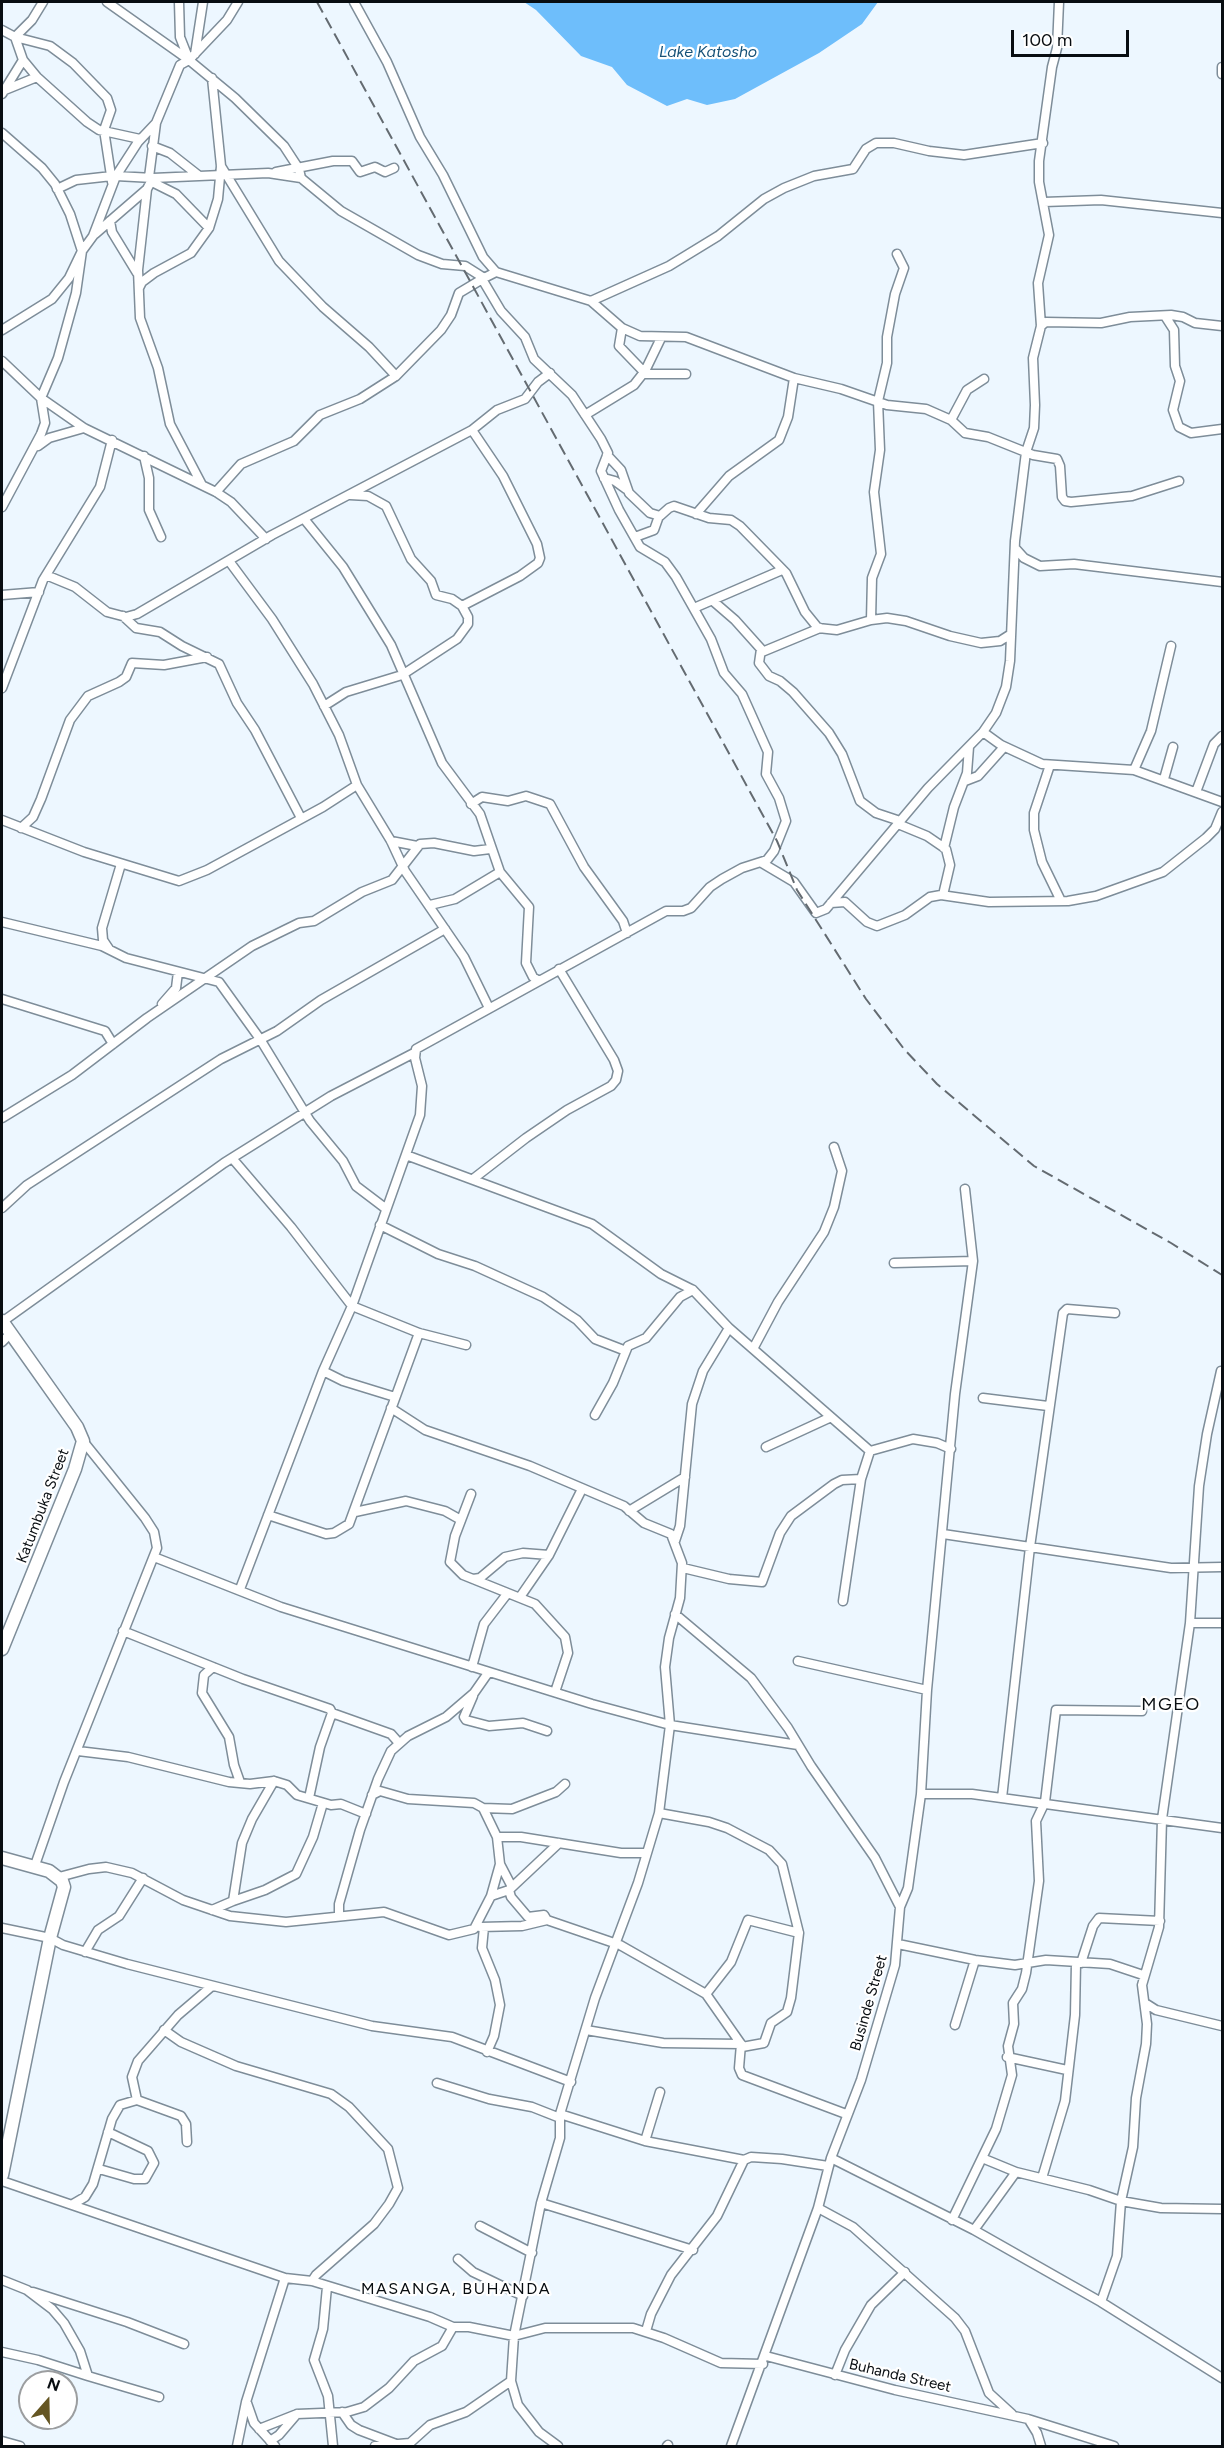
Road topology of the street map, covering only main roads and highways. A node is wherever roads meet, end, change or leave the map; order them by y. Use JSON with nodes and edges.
{"nodes":[{"id":1,"x":2,"y":1322,"type":"edge"},
{"id":2,"x":6,"y":1338,"type":"edge"},
{"id":3,"x":2,"y":1649,"type":"edge"},
{"id":4,"x":2,"y":1858,"type":"edge"},
{"id":5,"x":2,"y":2175,"type":"edge"}],
"edges":[{"from":1,"to":2,"type":"main road","name":"Katumbuka Street"},
{"from":2,"to":3,"type":"main road","name":"Katumbuka Street"},
{"from":4,"to":5,"type":"main road"}]}
